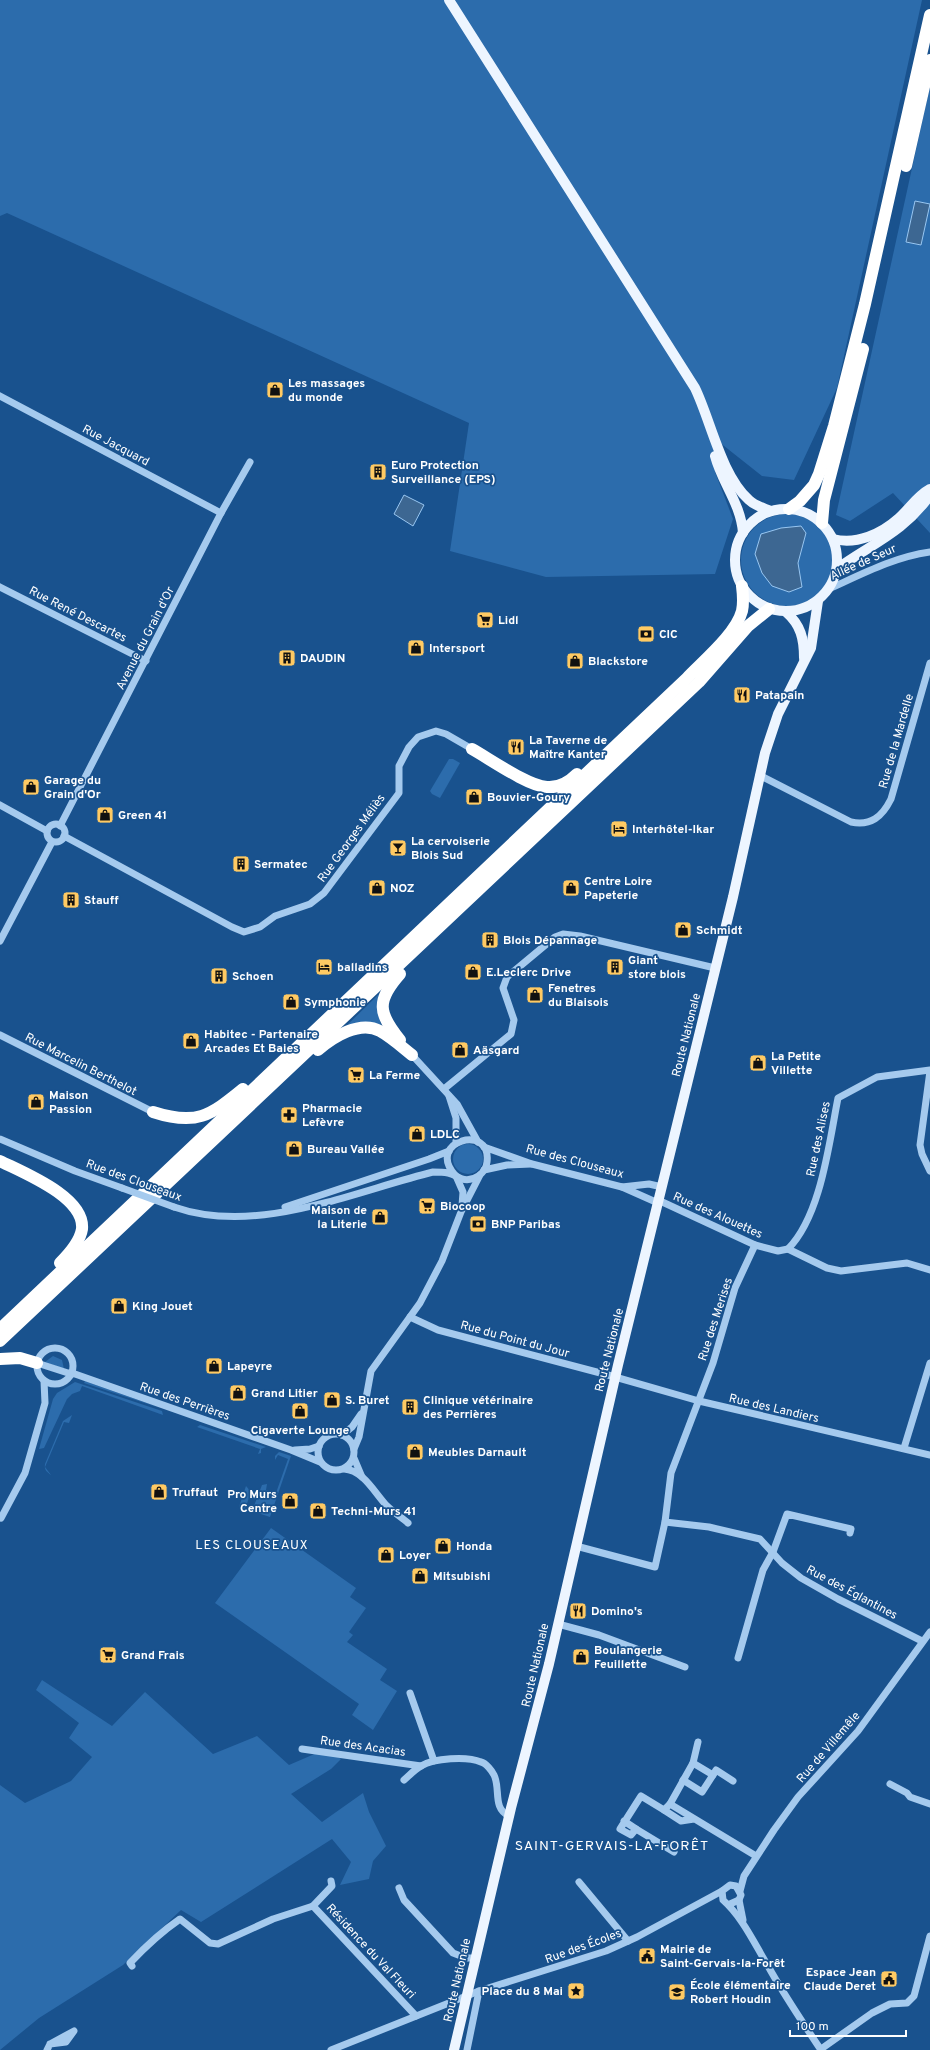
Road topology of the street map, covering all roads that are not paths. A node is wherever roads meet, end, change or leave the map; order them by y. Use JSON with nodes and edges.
{"nodes":[{"id":1,"x":449,"y":0,"type":"edge"},
{"id":2,"x":930,"y":15,"type":"edge"},
{"id":3,"x":930,"y":60,"type":"edge"},
{"id":4,"x":0,"y":396,"type":"edge"},
{"id":5,"x":714,"y":438,"type":"junction"},
{"id":6,"x":250,"y":462,"type":"dead end"},
{"id":7,"x":930,"y":489,"type":"edge"},
{"id":8,"x":930,"y":495,"type":"edge"},
{"id":9,"x":789,"y":509,"type":"junction"},
{"id":10,"x":771,"y":511,"type":"junction"},
{"id":11,"x":221,"y":513,"type":"junction"},
{"id":12,"x":822,"y":523,"type":"junction"},
{"id":13,"x":743,"y":533,"type":"junction"},
{"id":14,"x":833,"y":539,"type":"junction"},
{"id":15,"x":930,"y":552,"type":"edge"},
{"id":16,"x":838,"y":568,"type":"junction"},
{"id":17,"x":742,"y":586,"type":"junction"},
{"id":18,"x":0,"y":587,"type":"edge"},
{"id":19,"x":829,"y":589,"type":"junction"},
{"id":20,"x":818,"y":601,"type":"junction"},
{"id":21,"x":769,"y":609,"type":"junction"},
{"id":22,"x":786,"y":612,"type":"junction"},
{"id":23,"x":146,"y":660,"type":"junction"},
{"id":24,"x":804,"y":661,"type":"junction"},
{"id":25,"x":930,"y":663,"type":"edge"},
{"id":26,"x":472,"y":749,"type":"joint"},
{"id":27,"x":610,"y":753,"type":"junction"},
{"id":28,"x":759,"y":775,"type":"junction"},
{"id":29,"x":0,"y":805,"type":"edge"},
{"id":30,"x":60,"y":826,"type":"junction"},
{"id":31,"x":47,"y":831,"type":"junction"},
{"id":32,"x":64,"y":836,"type":"junction"},
{"id":33,"x":52,"y":842,"type":"junction"},
{"id":34,"x":0,"y":941,"type":"edge"},
{"id":35,"x":420,"y":945,"type":"junction"},
{"id":36,"x":715,"y":968,"type":"junction"},
{"id":37,"x":0,"y":1035,"type":"edge"},
{"id":38,"x":300,"y":1046,"type":"junction"},
{"id":39,"x":412,"y":1055,"type":"junction"},
{"id":40,"x":930,"y":1071,"type":"edge"},
{"id":41,"x":446,"y":1091,"type":"junction"},
{"id":42,"x":153,"y":1112,"type":"joint"},
{"id":43,"x":242,"y":1112,"type":"junction"},
{"id":44,"x":0,"y":1138,"type":"edge"},
{"id":45,"x":456,"y":1143,"type":"junction"},
{"id":46,"x":481,"y":1145,"type":"junction"},
{"id":47,"x":449,"y":1151,"type":"junction"},
{"id":48,"x":0,"y":1161,"type":"edge"},
{"id":49,"x":532,"y":1164,"type":"junction"},
{"id":50,"x":930,"y":1171,"type":"edge"},
{"id":51,"x":362,"y":1173,"type":"dead end"},
{"id":52,"x":482,"y":1173,"type":"junction"},
{"id":53,"x":456,"y":1175,"type":"junction"},
{"id":54,"x":364,"y":1181,"type":"junction"},
{"id":55,"x":355,"y":1184,"type":"junction"},
{"id":56,"x":662,"y":1186,"type":"junction"},
{"id":57,"x":622,"y":1187,"type":"junction"},
{"id":58,"x":357,"y":1193,"type":"junction"},
{"id":59,"x":658,"y":1202,"type":"junction"},
{"id":60,"x":461,"y":1212,"type":"junction"},
{"id":61,"x":267,"y":1214,"type":"junction"},
{"id":62,"x":755,"y":1245,"type":"junction"},
{"id":63,"x":788,"y":1249,"type":"junction"},
{"id":64,"x":930,"y":1270,"type":"edge"},
{"id":65,"x":52,"y":1279,"type":"junction"},
{"id":66,"x":410,"y":1317,"type":"junction"},
{"id":67,"x":0,"y":1328,"type":"edge"},
{"id":68,"x":0,"y":1341,"type":"edge"},
{"id":69,"x":0,"y":1359,"type":"edge"},
{"id":70,"x":37,"y":1363,"type":"junction"},
{"id":71,"x":930,"y":1364,"type":"edge"},
{"id":72,"x":72,"y":1373,"type":"junction"},
{"id":73,"x":615,"y":1376,"type":"junction"},
{"id":74,"x":44,"y":1381,"type":"junction"},
{"id":75,"x":57,"y":1384,"type":"junction"},
{"id":76,"x":699,"y":1401,"type":"junction"},
{"id":77,"x":45,"y":1403,"type":"junction"},
{"id":78,"x":362,"y":1412,"type":"junction"},
{"id":79,"x":342,"y":1435,"type":"junction"},
{"id":80,"x":319,"y":1446,"type":"junction"},
{"id":81,"x":904,"y":1448,"type":"junction"},
{"id":82,"x":354,"y":1449,"type":"junction"},
{"id":83,"x":291,"y":1450,"type":"junction"},
{"id":84,"x":930,"y":1455,"type":"edge"},
{"id":85,"x":354,"y":1458,"type":"junction"},
{"id":86,"x":320,"y":1462,"type":"junction"},
{"id":87,"x":344,"y":1469,"type":"junction"},
{"id":88,"x":362,"y":1477,"type":"junction"},
{"id":89,"x":0,"y":1518,"type":"edge"},
{"id":90,"x":665,"y":1522,"type":"junction"},
{"id":91,"x":408,"y":1523,"type":"dead end"},
{"id":92,"x":850,"y":1533,"type":"dead end"},
{"id":93,"x":576,"y":1546,"type":"junction"},
{"id":94,"x":773,"y":1552,"type":"junction"},
{"id":95,"x":558,"y":1624,"type":"junction"},
{"id":96,"x":930,"y":1632,"type":"edge"},
{"id":97,"x":922,"y":1641,"type":"junction"},
{"id":98,"x":738,"y":1658,"type":"dead end"},
{"id":99,"x":684,"y":1667,"type":"dead end"},
{"id":100,"x":410,"y":1693,"type":"dead end"},
{"id":101,"x":698,"y":1742,"type":"dead end"},
{"id":102,"x":302,"y":1749,"type":"dead end"},
{"id":103,"x":434,"y":1761,"type":"junction"},
{"id":104,"x":693,"y":1763,"type":"junction"},
{"id":105,"x":421,"y":1766,"type":"junction"},
{"id":106,"x":712,"y":1775,"type":"junction"},
{"id":107,"x":404,"y":1780,"type":"dead end"},
{"id":108,"x":683,"y":1780,"type":"junction"},
{"id":109,"x":733,"y":1781,"type":"dead end"},
{"id":110,"x":890,"y":1784,"type":"dead end"},
{"id":111,"x":670,"y":1804,"type":"junction"},
{"id":112,"x":930,"y":1804,"type":"edge"},
{"id":113,"x":664,"y":1810,"type":"junction"},
{"id":114,"x":510,"y":1816,"type":"junction"},
{"id":115,"x":694,"y":1819,"type":"junction"},
{"id":116,"x":674,"y":1852,"type":"dead end"},
{"id":117,"x":756,"y":1856,"type":"junction"},
{"id":118,"x":744,"y":1876,"type":"junction"},
{"id":119,"x":331,"y":1881,"type":"dead end"},
{"id":120,"x":579,"y":1882,"type":"dead end"},
{"id":121,"x":730,"y":1885,"type":"junction"},
{"id":122,"x":400,"y":1888,"type":"dead end"},
{"id":123,"x":722,"y":1891,"type":"junction"},
{"id":124,"x":740,"y":1891,"type":"junction"},
{"id":125,"x":739,"y":1900,"type":"junction"},
{"id":126,"x":700,"y":1902,"type":"junction"},
{"id":127,"x":727,"y":1902,"type":"junction"},
{"id":128,"x":313,"y":1906,"type":"junction"},
{"id":129,"x":744,"y":1924,"type":"junction"},
{"id":130,"x":930,"y":1936,"type":"edge"},
{"id":131,"x":628,"y":1941,"type":"junction"},
{"id":132,"x":475,"y":1958,"type":"junction"},
{"id":133,"x":132,"y":1966,"type":"dead end"},
{"id":134,"x":479,"y":1991,"type":"junction"},
{"id":135,"x":467,"y":1997,"type":"junction"},
{"id":136,"x":416,"y":2016,"type":"junction"},
{"id":137,"x":331,"y":2050,"type":"edge"},
{"id":138,"x":454,"y":2050,"type":"edge"},
{"id":139,"x":467,"y":2050,"type":"edge"},
{"id":140,"x":821,"y":2050,"type":"edge"}],
"edges":[{"from":1,"to":5,"type":"main road"},
{"from":2,"to":9,"type":"highway"},
{"from":3,"to":12,"type":"highway"},
{"from":4,"to":11,"type":"street","name":"Rue Jacquard"},
{"from":5,"to":10,"type":"main road"},
{"from":5,"to":13,"type":"main road"},
{"from":6,"to":11,"type":"street","name":"Avenue du Grain d'Or"},
{"from":7,"to":14,"type":"main road"},
{"from":8,"to":16,"type":"main road"},
{"from":9,"to":10,"type":"main road"},
{"from":9,"to":12,"type":"main road"},
{"from":10,"to":13,"type":"main road"},
{"from":11,"to":23,"type":"street","name":"Avenue du Grain d'Or"},
{"from":12,"to":14,"type":"main road"},
{"from":13,"to":17,"type":"main road"},
{"from":14,"to":16,"type":"main road"},
{"from":15,"to":19,"type":"street","name":"Allée de Seur"},
{"from":16,"to":19,"type":"main road"},
{"from":17,"to":21,"type":"main road"},
{"from":17,"to":27,"type":"highway"},
{"from":18,"to":23,"type":"street","name":"Rue René Descartes"},
{"from":19,"to":20,"type":"main road"},
{"from":20,"to":22,"type":"main road"},
{"from":20,"to":24,"type":"main road","name":"Route Nationale"},
{"from":21,"to":22,"type":"main road"},
{"from":21,"to":35,"type":"highway"},
{"from":22,"to":24,"type":"main road"},
{"from":23,"to":30,"type":"street","name":"Avenue du Grain d'Or"},
{"from":24,"to":28,"type":"main road","name":"Route Nationale"},
{"from":25,"to":28,"type":"street","name":"Rue de la Mardelle"},
{"from":26,"to":27,"type":"highway"},
{"from":26,"to":32,"type":"street","name":"Rue Georges Méliès"},
{"from":27,"to":38,"type":"highway"},
{"from":28,"to":36,"type":"main road","name":"Route Nationale"},
{"from":29,"to":31,"type":"street"},
{"from":30,"to":31,"type":"street"},
{"from":30,"to":32,"type":"street"},
{"from":31,"to":33,"type":"street"},
{"from":32,"to":33,"type":"street"},
{"from":33,"to":34,"type":"street"},
{"from":35,"to":39,"type":"highway"},
{"from":35,"to":43,"type":"highway"},
{"from":36,"to":41,"type":"street"},
{"from":36,"to":56,"type":"main road","name":"Route Nationale"},
{"from":37,"to":42,"type":"street","name":"Rue Marcelin Berthelot"},
{"from":38,"to":42,"type":"highway"},
{"from":38,"to":65,"type":"highway"},
{"from":39,"to":41,"type":"street"},
{"from":39,"to":43,"type":"highway"},
{"from":40,"to":50,"type":"street"},
{"from":40,"to":63,"type":"street","name":"Rue des Alises"},
{"from":41,"to":45,"type":"street"},
{"from":41,"to":46,"type":"street"},
{"from":43,"to":68,"type":"highway"},
{"from":44,"to":61,"type":"street","name":"Rue des Clouseaux","bridge":true},
{"from":45,"to":46,"type":"street"},
{"from":45,"to":47,"type":"street"},
{"from":46,"to":49,"type":"street","name":"Rue des Clouseaux"},
{"from":46,"to":52,"type":"street"},
{"from":47,"to":53,"type":"street"},
{"from":47,"to":54,"type":"street","name":"Rue des Clouseaux"},
{"from":48,"to":65,"type":"highway"},
{"from":49,"to":52,"type":"street"},
{"from":49,"to":57,"type":"street","name":"Rue des Clouseaux"},
{"from":51,"to":54,"type":"street"},
{"from":52,"to":53,"type":"street"},
{"from":52,"to":60,"type":"street"},
{"from":53,"to":58,"type":"street","name":"Rue des Clouseaux"},
{"from":53,"to":60,"type":"street"},
{"from":54,"to":55,"type":"street","name":"Rue des Clouseaux"},
{"from":54,"to":58,"type":"street"},
{"from":55,"to":58,"type":"street"},
{"from":55,"to":61,"type":"street","name":"Rue des Clouseaux"},
{"from":56,"to":57,"type":"street","name":"Rue des Clouseaux"},
{"from":56,"to":59,"type":"main road","name":"Route Nationale"},
{"from":57,"to":59,"type":"street","name":"Rue des Alouettes"},
{"from":58,"to":61,"type":"street","name":"Rue des Clouseaux"},
{"from":59,"to":62,"type":"street","name":"Rue des Alouettes"},
{"from":59,"to":73,"type":"main road","name":"Route Nationale"},
{"from":60,"to":66,"type":"street"},
{"from":62,"to":63,"type":"street","name":"Rue des Alouettes"},
{"from":62,"to":76,"type":"street","name":"Rue des Merises"},
{"from":63,"to":64,"type":"street","name":"Rue des Alouettes"},
{"from":65,"to":67,"type":"highway"},
{"from":66,"to":73,"type":"street","name":"Rue du Point du Jour"},
{"from":66,"to":78,"type":"street"},
{"from":69,"to":70,"type":"highway"},
{"from":70,"to":72,"type":"street","name":"Rue des Perrières"},
{"from":70,"to":72,"type":"street"},
{"from":70,"to":74,"type":"street"},
{"from":71,"to":81,"type":"street"},
{"from":72,"to":75,"type":"street"},
{"from":72,"to":83,"type":"street","name":"Rue des Perrières"},
{"from":73,"to":76,"type":"street","name":"Rue des Landiers"},
{"from":73,"to":93,"type":"main road","name":"Route Nationale"},
{"from":74,"to":75,"type":"street"},
{"from":74,"to":77,"type":"street"},
{"from":75,"to":77,"type":"street"},
{"from":76,"to":81,"type":"street","name":"Rue des Landiers"},
{"from":76,"to":90,"type":"street","name":"Rue des Merises"},
{"from":77,"to":89,"type":"street"},
{"from":78,"to":79,"type":"street"},
{"from":78,"to":82,"type":"street"},
{"from":79,"to":80,"type":"street"},
{"from":79,"to":82,"type":"street"},
{"from":80,"to":83,"type":"street","name":"Rue des Perrières"},
{"from":80,"to":86,"type":"street"},
{"from":81,"to":84,"type":"street","name":"Rue des Landiers"},
{"from":82,"to":85,"type":"street"},
{"from":83,"to":86,"type":"street","name":"Rue des Perrières"},
{"from":85,"to":87,"type":"street"},
{"from":85,"to":88,"type":"street"},
{"from":86,"to":87,"type":"street"},
{"from":87,"to":88,"type":"street"},
{"from":88,"to":91,"type":"street"},
{"from":90,"to":93,"type":"street","name":"Rue des Merises"},
{"from":90,"to":94,"type":"street","name":"Rue des Églantines"},
{"from":92,"to":94,"type":"street"},
{"from":93,"to":95,"type":"main road","name":"Route Nationale"},
{"from":94,"to":97,"type":"street","name":"Rue des Églantines"},
{"from":94,"to":98,"type":"street"},
{"from":95,"to":99,"type":"street"},
{"from":95,"to":114,"type":"main road","name":"Route Nationale"},
{"from":96,"to":97,"type":"street","name":"Rue de Villemêle"},
{"from":97,"to":117,"type":"street","name":"Rue de Villemêle"},
{"from":100,"to":103,"type":"street"},
{"from":101,"to":104,"type":"street"},
{"from":102,"to":105,"type":"street","name":"Rue des Acacias"},
{"from":103,"to":105,"type":"street","name":"Rue des Acacias"},
{"from":103,"to":114,"type":"street","name":"Rue des Acacias"},
{"from":104,"to":106,"type":"street"},
{"from":104,"to":108,"type":"street"},
{"from":105,"to":107,"type":"street","name":"Rue des Acacias"},
{"from":106,"to":108,"type":"street"},
{"from":106,"to":109,"type":"street"},
{"from":108,"to":111,"type":"street"},
{"from":110,"to":112,"type":"street"},
{"from":111,"to":113,"type":"street"},
{"from":111,"to":115,"type":"street"},
{"from":113,"to":115,"type":"street"},
{"from":113,"to":116,"type":"street"},
{"from":114,"to":132,"type":"main road","name":"Route Nationale"},
{"from":115,"to":117,"type":"street"},
{"from":117,"to":118,"type":"street","name":"Rue de Villemêle"},
{"from":118,"to":121,"type":"street","name":"Rue de Villemêle"},
{"from":118,"to":124,"type":"street","name":"Rue de Villemêle"},
{"from":119,"to":128,"type":"street"},
{"from":120,"to":131,"type":"street"},
{"from":121,"to":123,"type":"street"},
{"from":121,"to":124,"type":"street"},
{"from":122,"to":132,"type":"street"},
{"from":123,"to":126,"type":"street","name":"Rue des Écoles"},
{"from":123,"to":127,"type":"street"},
{"from":124,"to":125,"type":"street"},
{"from":125,"to":127,"type":"street"},
{"from":125,"to":129,"type":"street"},
{"from":126,"to":127,"type":"street","name":"Rue des Écoles"},
{"from":126,"to":131,"type":"street","name":"Rue des Écoles"},
{"from":127,"to":129,"type":"street"},
{"from":128,"to":133,"type":"street","name":"Résidence du Val Fleuri"},
{"from":128,"to":136,"type":"street","name":"Résidence du Val Fleuri"},
{"from":129,"to":140,"type":"street"},
{"from":130,"to":140,"type":"street"},
{"from":131,"to":134,"type":"street","name":"Rue des Écoles"},
{"from":132,"to":135,"type":"main road","name":"Route Nationale"},
{"from":134,"to":135,"type":"street","name":"Rue des Écoles"},
{"from":134,"to":139,"type":"street"},
{"from":135,"to":136,"type":"street","name":"Rue des Écoles"},
{"from":135,"to":138,"type":"main road","name":"Route Nationale"},
{"from":136,"to":137,"type":"street","name":"Rue des Écoles"}]}
